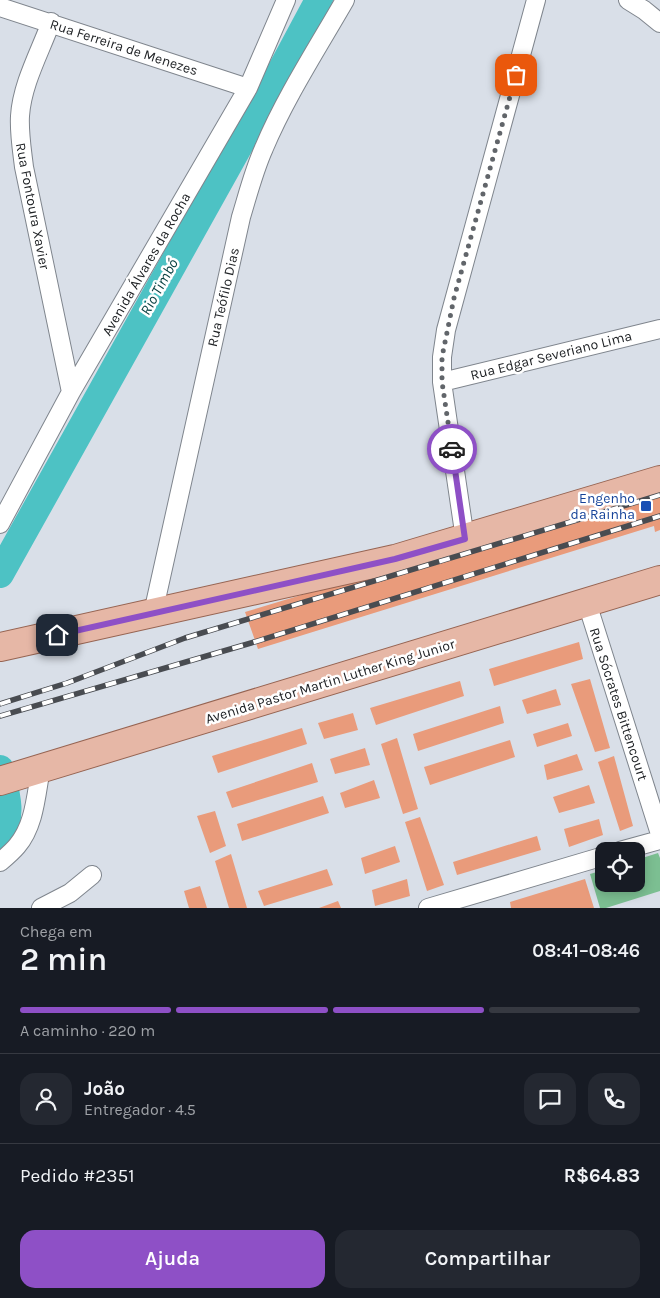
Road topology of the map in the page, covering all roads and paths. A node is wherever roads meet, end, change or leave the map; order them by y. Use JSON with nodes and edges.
{"nodes":[{"id":1,"x":286,"y":0,"type":"edge"},
{"id":2,"x":345,"y":0,"type":"edge"},
{"id":3,"x":536,"y":0,"type":"edge"},
{"id":4,"x":628,"y":0,"type":"edge"},
{"id":5,"x":0,"y":7,"type":"edge"},
{"id":6,"x":51,"y":22,"type":"junction"},
{"id":7,"x":660,"y":23,"type":"edge"},
{"id":8,"x":248,"y":88,"type":"junction"},
{"id":9,"x":660,"y":329,"type":"edge"},
{"id":10,"x":442,"y":382,"type":"junction"},
{"id":11,"x":71,"y":392,"type":"junction"},
{"id":12,"x":660,"y":480,"type":"edge"},
{"id":13,"x":0,"y":524,"type":"edge"},
{"id":14,"x":465,"y":539,"type":"junction"},
{"id":15,"x":660,"y":580,"type":"edge"},
{"id":16,"x":586,"y":603,"type":"junction"},
{"id":17,"x":152,"y":613,"type":"junction"},
{"id":18,"x":0,"y":648,"type":"edge"},
{"id":19,"x":20,"y":775,"type":"edge"},
{"id":20,"x":660,"y":834,"type":"edge"},
{"id":21,"x":660,"y":840,"type":"edge"},
{"id":22,"x":645,"y":844,"type":"edge"},
{"id":23,"x":595,"y":859,"type":"edge"},
{"id":24,"x":0,"y":862,"type":"edge"},
{"id":25,"x":92,"y":875,"type":"dead end"},
{"id":26,"x":41,"y":908,"type":"edge"},
{"id":27,"x":428,"y":908,"type":"edge"}],
"edges":[{"from":1,"to":8,"type":"street","name":"Avenida Álvares da Rocha"},
{"from":2,"to":17,"type":"street","name":"Rua Teófilo Dias"},
{"from":3,"to":10,"type":"street"},
{"from":4,"to":7,"type":"street"},
{"from":5,"to":6,"type":"street","name":"Rua Ferreira de Menezes"},
{"from":6,"to":8,"type":"street","name":"Rua Ferreira de Menezes"},
{"from":6,"to":11,"type":"street","name":"Rua Fontoura Xavier"},
{"from":8,"to":11,"type":"street","name":"Avenida Álvares da Rocha"},
{"from":9,"to":10,"type":"street","name":"Rua Edgar Severiano Lima"},
{"from":10,"to":14,"type":"street"},
{"from":11,"to":13,"type":"street","name":"Avenida Álvares da Rocha"},
{"from":12,"to":14,"type":"main road"},
{"from":14,"to":17,"type":"main road"},
{"from":15,"to":16,"type":"main road","name":"Avenida Pastor Martin Luther King Junior"},
{"from":16,"to":19,"type":"main road","name":"Avenida Pastor Martin Luther King Junior"},
{"from":16,"to":20,"type":"street","name":"Rua Sócrates Bittencourt"},
{"from":17,"to":18,"type":"main road"},
{"from":19,"to":24,"type":"street"},
{"from":21,"to":22,"type":"street"},
{"from":23,"to":27,"type":"street"},
{"from":25,"to":26,"type":"street"}]}
